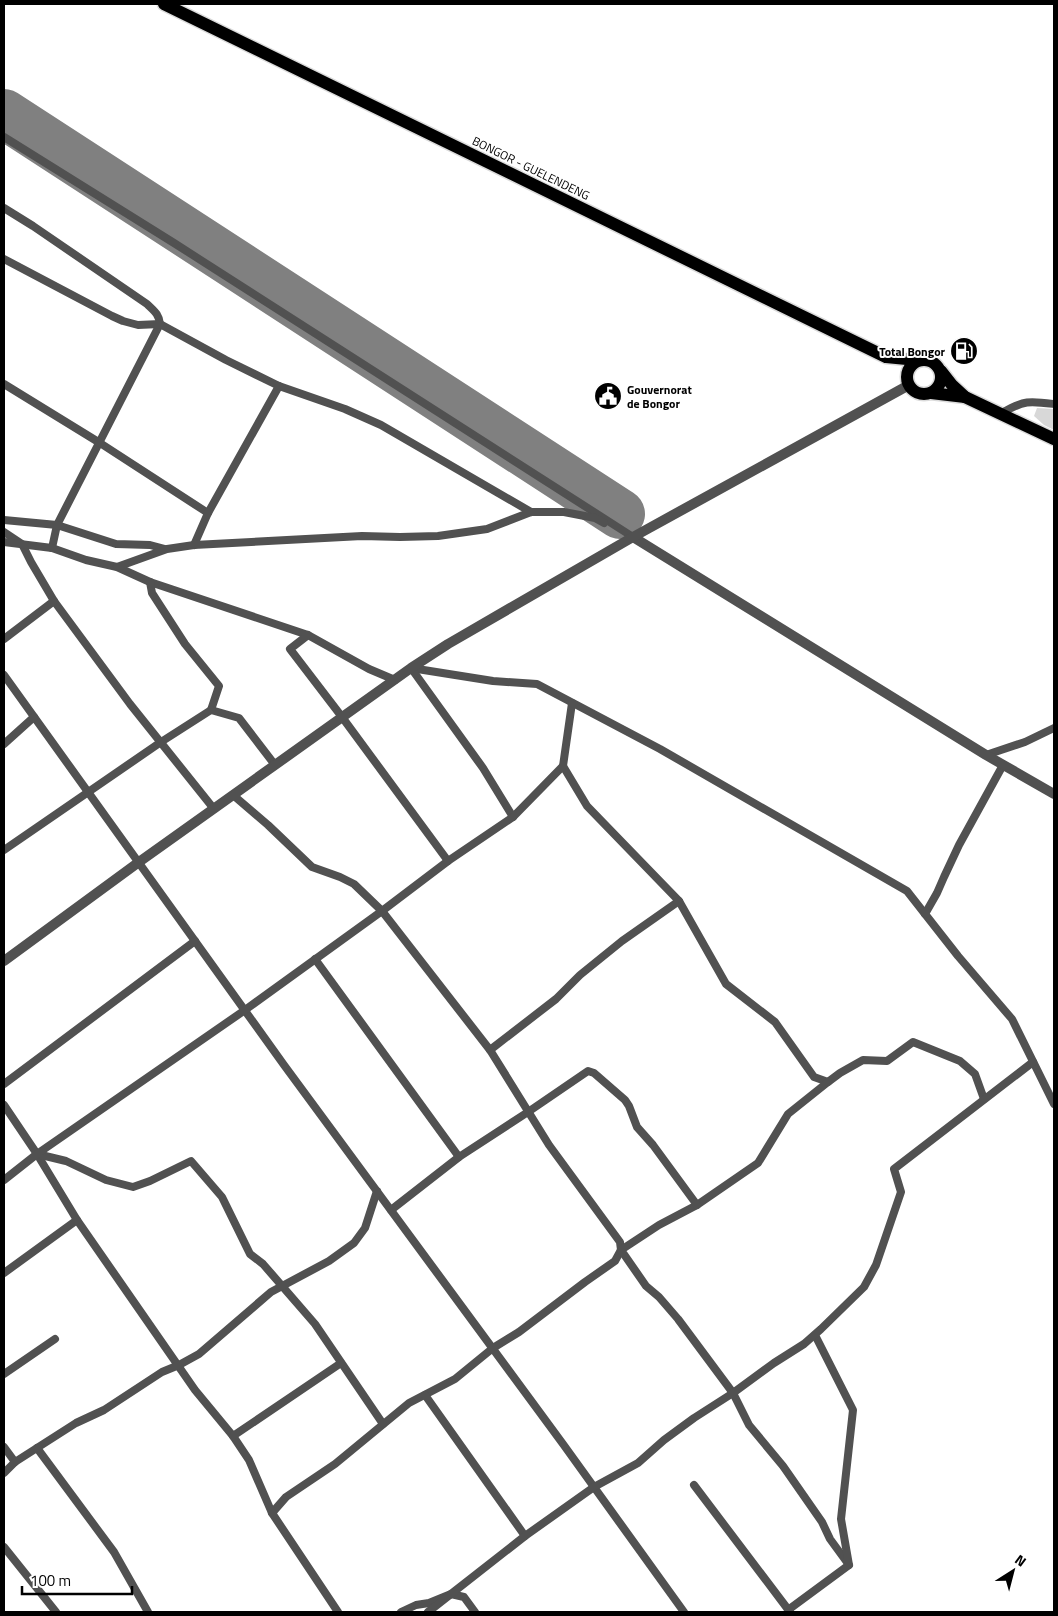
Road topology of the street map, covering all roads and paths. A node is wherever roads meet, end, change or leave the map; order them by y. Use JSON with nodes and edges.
{"nodes":[{"id":1,"x":164,"y":4,"type":"edge"},
{"id":2,"x":4,"y":137,"type":"edge"},
{"id":3,"x":4,"y":208,"type":"edge"},
{"id":4,"x":6,"y":263,"type":"edge"},
{"id":5,"x":160,"y":324,"type":"junction"},
{"id":6,"x":886,"y":358,"type":"junction"},
{"id":7,"x":917,"y":360,"type":"junction"},
{"id":8,"x":940,"y":371,"type":"junction"},
{"id":9,"x":908,"y":381,"type":"junction"},
{"id":10,"x":4,"y":384,"type":"edge"},
{"id":11,"x":279,"y":386,"type":"junction"},
{"id":12,"x":931,"y":393,"type":"junction"},
{"id":13,"x":965,"y":397,"type":"junction"},
{"id":14,"x":1054,"y":404,"type":"edge"},
{"id":15,"x":1002,"y":413,"type":"junction"},
{"id":16,"x":1054,"y":439,"type":"edge"},
{"id":17,"x":100,"y":443,"type":"junction"},
{"id":18,"x":531,"y":512,"type":"junction"},
{"id":19,"x":208,"y":513,"type":"junction"},
{"id":20,"x":4,"y":520,"type":"edge"},
{"id":21,"x":58,"y":525,"type":"junction"},
{"id":22,"x":4,"y":532,"type":"edge"},
{"id":23,"x":633,"y":537,"type":"junction"},
{"id":24,"x":4,"y":542,"type":"edge"},
{"id":25,"x":22,"y":544,"type":"junction"},
{"id":26,"x":194,"y":545,"type":"junction"},
{"id":27,"x":52,"y":548,"type":"junction"},
{"id":28,"x":167,"y":549,"type":"junction"},
{"id":29,"x":117,"y":567,"type":"junction"},
{"id":30,"x":150,"y":582,"type":"junction"},
{"id":31,"x":54,"y":601,"type":"junction"},
{"id":32,"x":308,"y":635,"type":"junction"},
{"id":33,"x":4,"y":639,"type":"edge"},
{"id":34,"x":411,"y":668,"type":"junction"},
{"id":35,"x":4,"y":675,"type":"edge"},
{"id":36,"x":395,"y":680,"type":"junction"},
{"id":37,"x":572,"y":703,"type":"junction"},
{"id":38,"x":211,"y":710,"type":"junction"},
{"id":39,"x":34,"y":717,"type":"junction"},
{"id":40,"x":342,"y":717,"type":"junction"},
{"id":41,"x":1054,"y":728,"type":"edge"},
{"id":42,"x":161,"y":742,"type":"junction"},
{"id":43,"x":4,"y":744,"type":"edge"},
{"id":44,"x":986,"y":755,"type":"junction"},
{"id":45,"x":275,"y":765,"type":"junction"},
{"id":46,"x":1003,"y":765,"type":"junction"},
{"id":47,"x":563,"y":766,"type":"junction"},
{"id":48,"x":88,"y":793,"type":"junction"},
{"id":49,"x":1054,"y":794,"type":"edge"},
{"id":50,"x":233,"y":795,"type":"junction"},
{"id":51,"x":214,"y":809,"type":"junction"},
{"id":52,"x":513,"y":817,"type":"junction"},
{"id":53,"x":4,"y":850,"type":"edge"},
{"id":54,"x":448,"y":861,"type":"junction"},
{"id":55,"x":139,"y":862,"type":"junction"},
{"id":56,"x":679,"y":901,"type":"junction"},
{"id":57,"x":382,"y":911,"type":"junction"},
{"id":58,"x":925,"y":914,"type":"junction"},
{"id":59,"x":195,"y":941,"type":"junction"},
{"id":60,"x":315,"y":959,"type":"junction"},
{"id":61,"x":4,"y":961,"type":"edge"},
{"id":62,"x":245,"y":1010,"type":"junction"},
{"id":63,"x":490,"y":1050,"type":"junction"},
{"id":64,"x":1033,"y":1062,"type":"junction"},
{"id":65,"x":828,"y":1082,"type":"junction"},
{"id":66,"x":4,"y":1084,"type":"edge"},
{"id":67,"x":984,"y":1099,"type":"junction"},
{"id":68,"x":1054,"y":1104,"type":"edge"},
{"id":69,"x":4,"y":1105,"type":"edge"},
{"id":70,"x":528,"y":1112,"type":"junction"},
{"id":71,"x":37,"y":1154,"type":"junction"},
{"id":72,"x":459,"y":1157,"type":"junction"},
{"id":73,"x":4,"y":1180,"type":"edge"},
{"id":74,"x":377,"y":1191,"type":"junction"},
{"id":75,"x":697,"y":1205,"type":"junction"},
{"id":76,"x":391,"y":1210,"type":"junction"},
{"id":77,"x":77,"y":1220,"type":"junction"},
{"id":78,"x":621,"y":1250,"type":"junction"},
{"id":79,"x":4,"y":1273,"type":"edge"},
{"id":80,"x":283,"y":1286,"type":"junction"},
{"id":81,"x":815,"y":1335,"type":"junction"},
{"id":82,"x":55,"y":1339,"type":"dead end"},
{"id":83,"x":493,"y":1348,"type":"junction"},
{"id":84,"x":341,"y":1362,"type":"junction"},
{"id":85,"x":179,"y":1366,"type":"junction"},
{"id":86,"x":4,"y":1374,"type":"edge"},
{"id":87,"x":733,"y":1394,"type":"junction"},
{"id":88,"x":425,"y":1395,"type":"junction"},
{"id":89,"x":383,"y":1424,"type":"junction"},
{"id":90,"x":233,"y":1436,"type":"junction"},
{"id":91,"x":4,"y":1446,"type":"edge"},
{"id":92,"x":37,"y":1448,"type":"junction"},
{"id":93,"x":15,"y":1462,"type":"junction"},
{"id":94,"x":4,"y":1473,"type":"edge"},
{"id":95,"x":694,"y":1485,"type":"dead end"},
{"id":96,"x":594,"y":1487,"type":"junction"},
{"id":97,"x":272,"y":1513,"type":"junction"},
{"id":98,"x":525,"y":1536,"type":"junction"},
{"id":99,"x":4,"y":1547,"type":"edge"},
{"id":100,"x":849,"y":1565,"type":"junction"},
{"id":101,"x":451,"y":1594,"type":"junction"},
{"id":102,"x":789,"y":1611,"type":"edge"},
{"id":103,"x":56,"y":1612,"type":"edge"},
{"id":104,"x":148,"y":1612,"type":"edge"},
{"id":105,"x":338,"y":1612,"type":"edge"},
{"id":106,"x":401,"y":1612,"type":"edge"},
{"id":107,"x":428,"y":1612,"type":"edge"},
{"id":108,"x":475,"y":1612,"type":"edge"},
{"id":109,"x":684,"y":1612,"type":"edge"}],
"edges":[{"from":1,"to":6,"type":"highway","name":"BONGOR - GUELENDENG"},
{"from":2,"to":23,"type":"street"},
{"from":3,"to":5,"type":"street"},
{"from":4,"to":5,"type":"street"},
{"from":5,"to":11,"type":"street"},
{"from":5,"to":17,"type":"street"},
{"from":6,"to":7,"type":"highway","name":"BONGOR - GUELENDENG"},
{"from":6,"to":9,"type":"highway","name":"BONGOR - GUELENDENG"},
{"from":7,"to":8,"type":"highway"},
{"from":7,"to":9,"type":"highway"},
{"from":8,"to":12,"type":"highway"},
{"from":8,"to":13,"type":"highway"},
{"from":9,"to":12,"type":"highway"},
{"from":9,"to":23,"type":"street"},
{"from":10,"to":17,"type":"street"},
{"from":11,"to":18,"type":"street"},
{"from":11,"to":19,"type":"street"},
{"from":12,"to":13,"type":"highway"},
{"from":13,"to":15,"type":"highway"},
{"from":14,"to":15,"type":"street"},
{"from":15,"to":16,"type":"highway"},
{"from":17,"to":19,"type":"street"},
{"from":17,"to":21,"type":"street"},
{"from":18,"to":23,"type":"street"},
{"from":18,"to":26,"type":"street"},
{"from":19,"to":26,"type":"street"},
{"from":20,"to":21,"type":"street"},
{"from":21,"to":27,"type":"street"},
{"from":21,"to":28,"type":"street"},
{"from":22,"to":25,"type":"street"},
{"from":23,"to":34,"type":"street"},
{"from":23,"to":44,"type":"street"},
{"from":24,"to":25,"type":"street"},
{"from":25,"to":27,"type":"street"},
{"from":25,"to":31,"type":"street"},
{"from":26,"to":28,"type":"street"},
{"from":27,"to":29,"type":"street"},
{"from":28,"to":29,"type":"street"},
{"from":29,"to":30,"type":"street"},
{"from":30,"to":32,"type":"street"},
{"from":30,"to":38,"type":"street"},
{"from":31,"to":33,"type":"street"},
{"from":31,"to":42,"type":"street"},
{"from":32,"to":36,"type":"street"},
{"from":32,"to":40,"type":"street"},
{"from":34,"to":36,"type":"street"},
{"from":34,"to":37,"type":"street"},
{"from":34,"to":52,"type":"street"},
{"from":35,"to":39,"type":"street"},
{"from":36,"to":40,"type":"street"},
{"from":37,"to":47,"type":"street"},
{"from":37,"to":58,"type":"street"},
{"from":38,"to":42,"type":"street"},
{"from":38,"to":45,"type":"street"},
{"from":39,"to":43,"type":"street"},
{"from":39,"to":48,"type":"street"},
{"from":40,"to":45,"type":"street"},
{"from":40,"to":54,"type":"street"},
{"from":41,"to":44,"type":"street"},
{"from":42,"to":48,"type":"street"},
{"from":42,"to":51,"type":"street"},
{"from":44,"to":46,"type":"street"},
{"from":45,"to":50,"type":"street"},
{"from":46,"to":49,"type":"street"},
{"from":46,"to":58,"type":"street"},
{"from":47,"to":52,"type":"street"},
{"from":47,"to":56,"type":"street"},
{"from":48,"to":53,"type":"street"},
{"from":48,"to":55,"type":"street"},
{"from":50,"to":51,"type":"street"},
{"from":50,"to":57,"type":"street"},
{"from":51,"to":55,"type":"street"},
{"from":52,"to":54,"type":"street"},
{"from":54,"to":57,"type":"street"},
{"from":55,"to":59,"type":"street"},
{"from":55,"to":61,"type":"street"},
{"from":56,"to":63,"type":"street"},
{"from":56,"to":65,"type":"street"},
{"from":57,"to":60,"type":"street"},
{"from":57,"to":63,"type":"street"},
{"from":58,"to":64,"type":"street"},
{"from":59,"to":62,"type":"street"},
{"from":59,"to":66,"type":"street"},
{"from":60,"to":62,"type":"street"},
{"from":60,"to":72,"type":"street"},
{"from":62,"to":71,"type":"street"},
{"from":62,"to":74,"type":"street"},
{"from":63,"to":70,"type":"street"},
{"from":64,"to":67,"type":"street"},
{"from":64,"to":68,"type":"street"},
{"from":65,"to":67,"type":"street"},
{"from":65,"to":75,"type":"street"},
{"from":67,"to":81,"type":"street"},
{"from":69,"to":71,"type":"street"},
{"from":70,"to":72,"type":"street"},
{"from":70,"to":75,"type":"street"},
{"from":70,"to":78,"type":"street"},
{"from":71,"to":73,"type":"street"},
{"from":71,"to":77,"type":"street"},
{"from":71,"to":80,"type":"street"},
{"from":72,"to":76,"type":"street"},
{"from":74,"to":76,"type":"street"},
{"from":74,"to":80,"type":"street"},
{"from":75,"to":78,"type":"street"},
{"from":76,"to":83,"type":"street"},
{"from":77,"to":79,"type":"street"},
{"from":77,"to":85,"type":"street"},
{"from":78,"to":83,"type":"street"},
{"from":78,"to":87,"type":"street"},
{"from":80,"to":84,"type":"street"},
{"from":80,"to":85,"type":"street"},
{"from":81,"to":87,"type":"street"},
{"from":81,"to":100,"type":"street"},
{"from":82,"to":86,"type":"street"},
{"from":83,"to":88,"type":"street"},
{"from":83,"to":96,"type":"street"},
{"from":84,"to":89,"type":"street"},
{"from":84,"to":90,"type":"street"},
{"from":85,"to":90,"type":"street"},
{"from":85,"to":92,"type":"street"},
{"from":87,"to":96,"type":"street"},
{"from":87,"to":100,"type":"street"},
{"from":88,"to":89,"type":"street"},
{"from":88,"to":98,"type":"street"},
{"from":89,"to":97,"type":"street"},
{"from":90,"to":97,"type":"street"},
{"from":91,"to":93,"type":"street"},
{"from":92,"to":93,"type":"street"},
{"from":92,"to":104,"type":"street"},
{"from":93,"to":94,"type":"street"},
{"from":95,"to":102,"type":"street"},
{"from":96,"to":98,"type":"street"},
{"from":96,"to":109,"type":"street"},
{"from":97,"to":105,"type":"street"},
{"from":98,"to":101,"type":"street"},
{"from":99,"to":103,"type":"street"},
{"from":100,"to":102,"type":"street"},
{"from":101,"to":106,"type":"street"},
{"from":101,"to":107,"type":"street"},
{"from":101,"to":108,"type":"street"}]}
